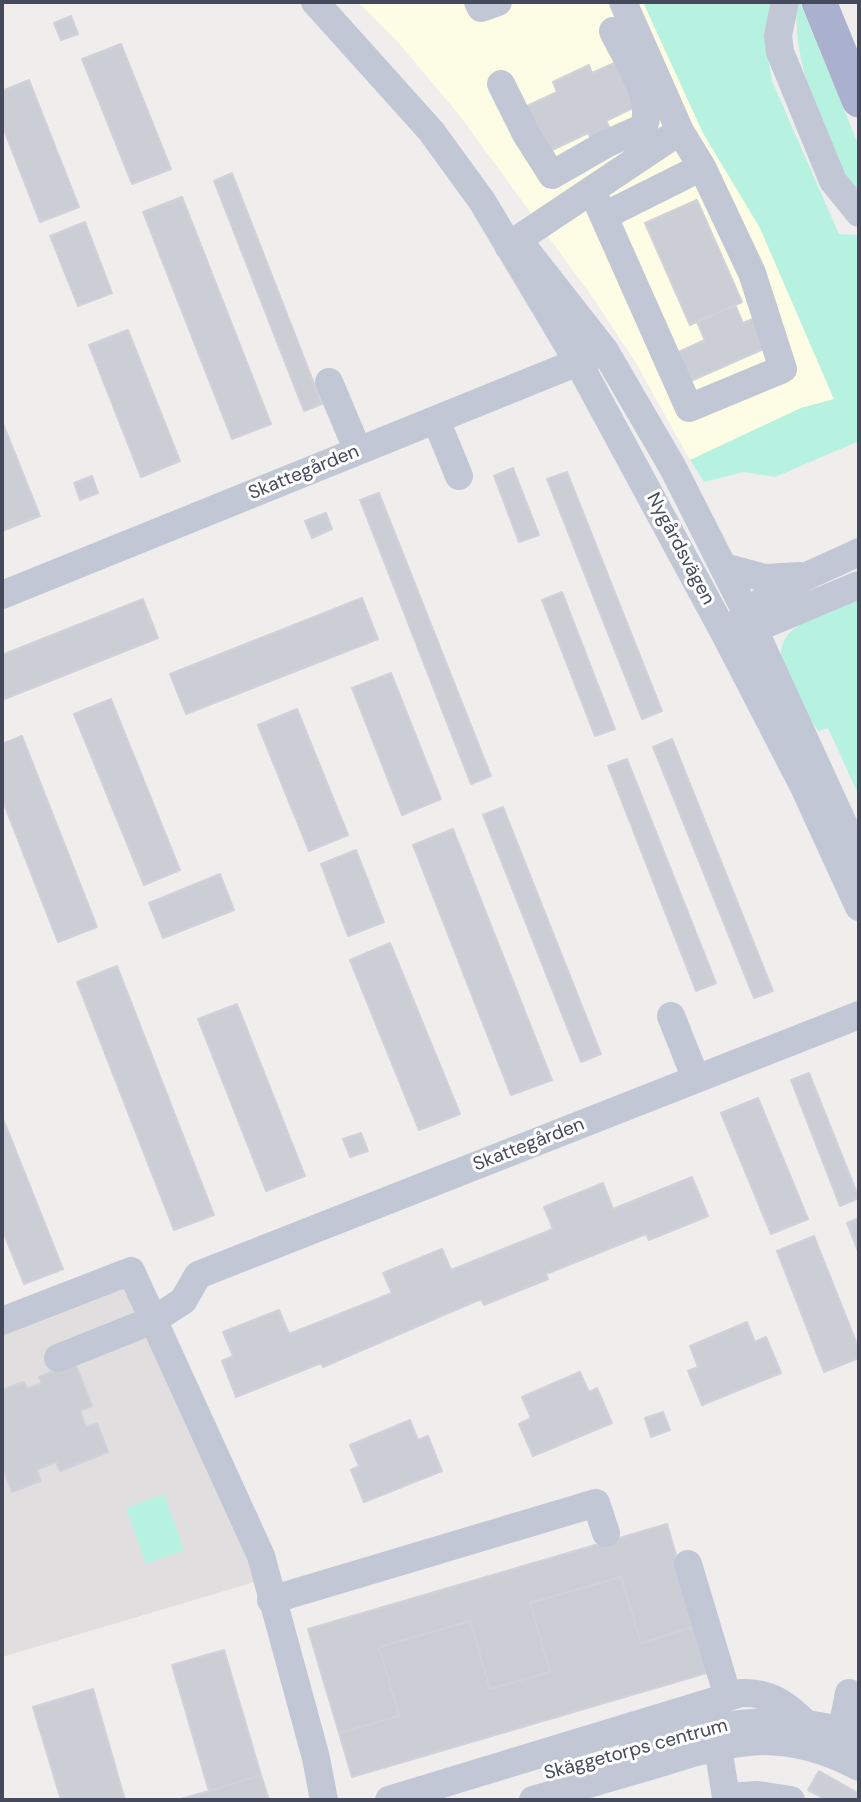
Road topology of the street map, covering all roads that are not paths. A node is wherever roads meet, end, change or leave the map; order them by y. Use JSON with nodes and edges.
{"nodes":[{"id":1,"x":315,"y":2,"type":"edge"},
{"id":2,"x":478,"y":2,"type":"edge"},
{"id":3,"x":498,"y":2,"type":"edge"},
{"id":4,"x":623,"y":2,"type":"edge"},
{"id":5,"x":785,"y":2,"type":"edge"},
{"id":6,"x":819,"y":2,"type":"edge"},
{"id":7,"x":613,"y":31,"type":"dead end"},
{"id":8,"x":501,"y":84,"type":"dead end"},
{"id":9,"x":859,"y":100,"type":"edge"},
{"id":10,"x":680,"y":131,"type":"junction"},
{"id":11,"x":702,"y":167,"type":"junction"},
{"id":12,"x":593,"y":190,"type":"junction"},
{"id":13,"x":859,"y":213,"type":"edge"},
{"id":14,"x":604,"y":216,"type":"junction"},
{"id":15,"x":513,"y":243,"type":"junction"},
{"id":16,"x":605,"y":351,"type":"junction"},
{"id":17,"x":578,"y":362,"type":"junction"},
{"id":18,"x":329,"y":382,"type":"dead end"},
{"id":19,"x":436,"y":419,"type":"junction"},
{"id":20,"x":358,"y":451,"type":"junction"},
{"id":21,"x":459,"y":476,"type":"dead end"},
{"id":22,"x":859,"y":552,"type":"edge"},
{"id":23,"x":723,"y":567,"type":"junction"},
{"id":24,"x":809,"y":575,"type":"junction"},
{"id":25,"x":859,"y":585,"type":"edge"},
{"id":26,"x":2,"y":595,"type":"edge"},
{"id":27,"x":750,"y":620,"type":"junction"},
{"id":28,"x":726,"y":636,"type":"junction"},
{"id":29,"x":859,"y":858,"type":"edge"},
{"id":30,"x":859,"y":907,"type":"edge"},
{"id":31,"x":859,"y":1015,"type":"edge"},
{"id":32,"x":671,"y":1016,"type":"dead end"},
{"id":33,"x":696,"y":1079,"type":"junction"},
{"id":34,"x":153,"y":1320,"type":"junction"},
{"id":35,"x":2,"y":1321,"type":"edge"},
{"id":36,"x":58,"y":1358,"type":"dead end"},
{"id":37,"x":606,"y":1533,"type":"dead end"},
{"id":38,"x":688,"y":1564,"type":"dead end"},
{"id":39,"x":268,"y":1590,"type":"junction"},
{"id":40,"x":849,"y":1693,"type":"dead end"},
{"id":41,"x":728,"y":1697,"type":"junction"},
{"id":42,"x":803,"y":1721,"type":"junction"},
{"id":43,"x":716,"y":1737,"type":"junction"},
{"id":44,"x":849,"y":1747,"type":"edge"},
{"id":45,"x":324,"y":1800,"type":"edge"},
{"id":46,"x":388,"y":1800,"type":"edge"},
{"id":47,"x":456,"y":1800,"type":"edge"},
{"id":48,"x":533,"y":1800,"type":"edge"},
{"id":49,"x":791,"y":1800,"type":"edge"}],
"edges":[{"from":1,"to":15,"type":"street","name":"Nygårdsvägen"},
{"from":2,"to":3,"type":"street"},
{"from":4,"to":10,"type":"street"},
{"from":5,"to":13,"type":"street"},
{"from":6,"to":9,"type":"main road"},
{"from":7,"to":8,"type":"street"},
{"from":10,"to":11,"type":"street"},
{"from":10,"to":12,"type":"street"},
{"from":11,"to":14,"type":"street"},
{"from":11,"to":14,"type":"street"},
{"from":12,"to":14,"type":"street"},
{"from":12,"to":15,"type":"street"},
{"from":15,"to":16,"type":"street","name":"Nygårdsvägen"},
{"from":15,"to":17,"type":"street","name":"Nygårdsvägen"},
{"from":16,"to":17,"type":"street","name":"Skattegården"},
{"from":16,"to":23,"type":"street","name":"Nygårdsvägen"},
{"from":17,"to":19,"type":"street","name":"Skattegården"},
{"from":17,"to":28,"type":"street","name":"Nygårdsvägen"},
{"from":18,"to":20,"type":"street"},
{"from":19,"to":20,"type":"street","name":"Skattegården"},
{"from":19,"to":21,"type":"street"},
{"from":20,"to":26,"type":"street","name":"Skattegården"},
{"from":22,"to":24,"type":"street"},
{"from":23,"to":24,"type":"street"},
{"from":23,"to":27,"type":"street","name":"Nygårdsvägen"},
{"from":24,"to":27,"type":"street"},
{"from":25,"to":27,"type":"street"},
{"from":27,"to":28,"type":"street"},
{"from":27,"to":29,"type":"street","name":"Nygårdsvägen"},
{"from":28,"to":30,"type":"street","name":"Nygårdsvägen"},
{"from":31,"to":33,"type":"street","name":"Skattegården"},
{"from":32,"to":33,"type":"street"},
{"from":33,"to":34,"type":"street","name":"Skattegården"},
{"from":34,"to":35,"type":"street"},
{"from":34,"to":36,"type":"street"},
{"from":34,"to":39,"type":"street"},
{"from":37,"to":39,"type":"street"},
{"from":38,"to":41,"type":"street"},
{"from":39,"to":45,"type":"street"},
{"from":40,"to":44,"type":"street"},
{"from":41,"to":42,"type":"street"},
{"from":41,"to":46,"type":"street"},
{"from":42,"to":43,"type":"street","name":"Skäggetorps centrum"},
{"from":42,"to":44,"type":"street","name":"Skäggetorps centrum"},
{"from":43,"to":44,"type":"street","name":"Skäggetorps centrum"},
{"from":43,"to":47,"type":"street","name":"Skäggetorps centrum"},
{"from":43,"to":48,"type":"street","name":"Skäggetorps centrum"},
{"from":43,"to":49,"type":"street"}]}
